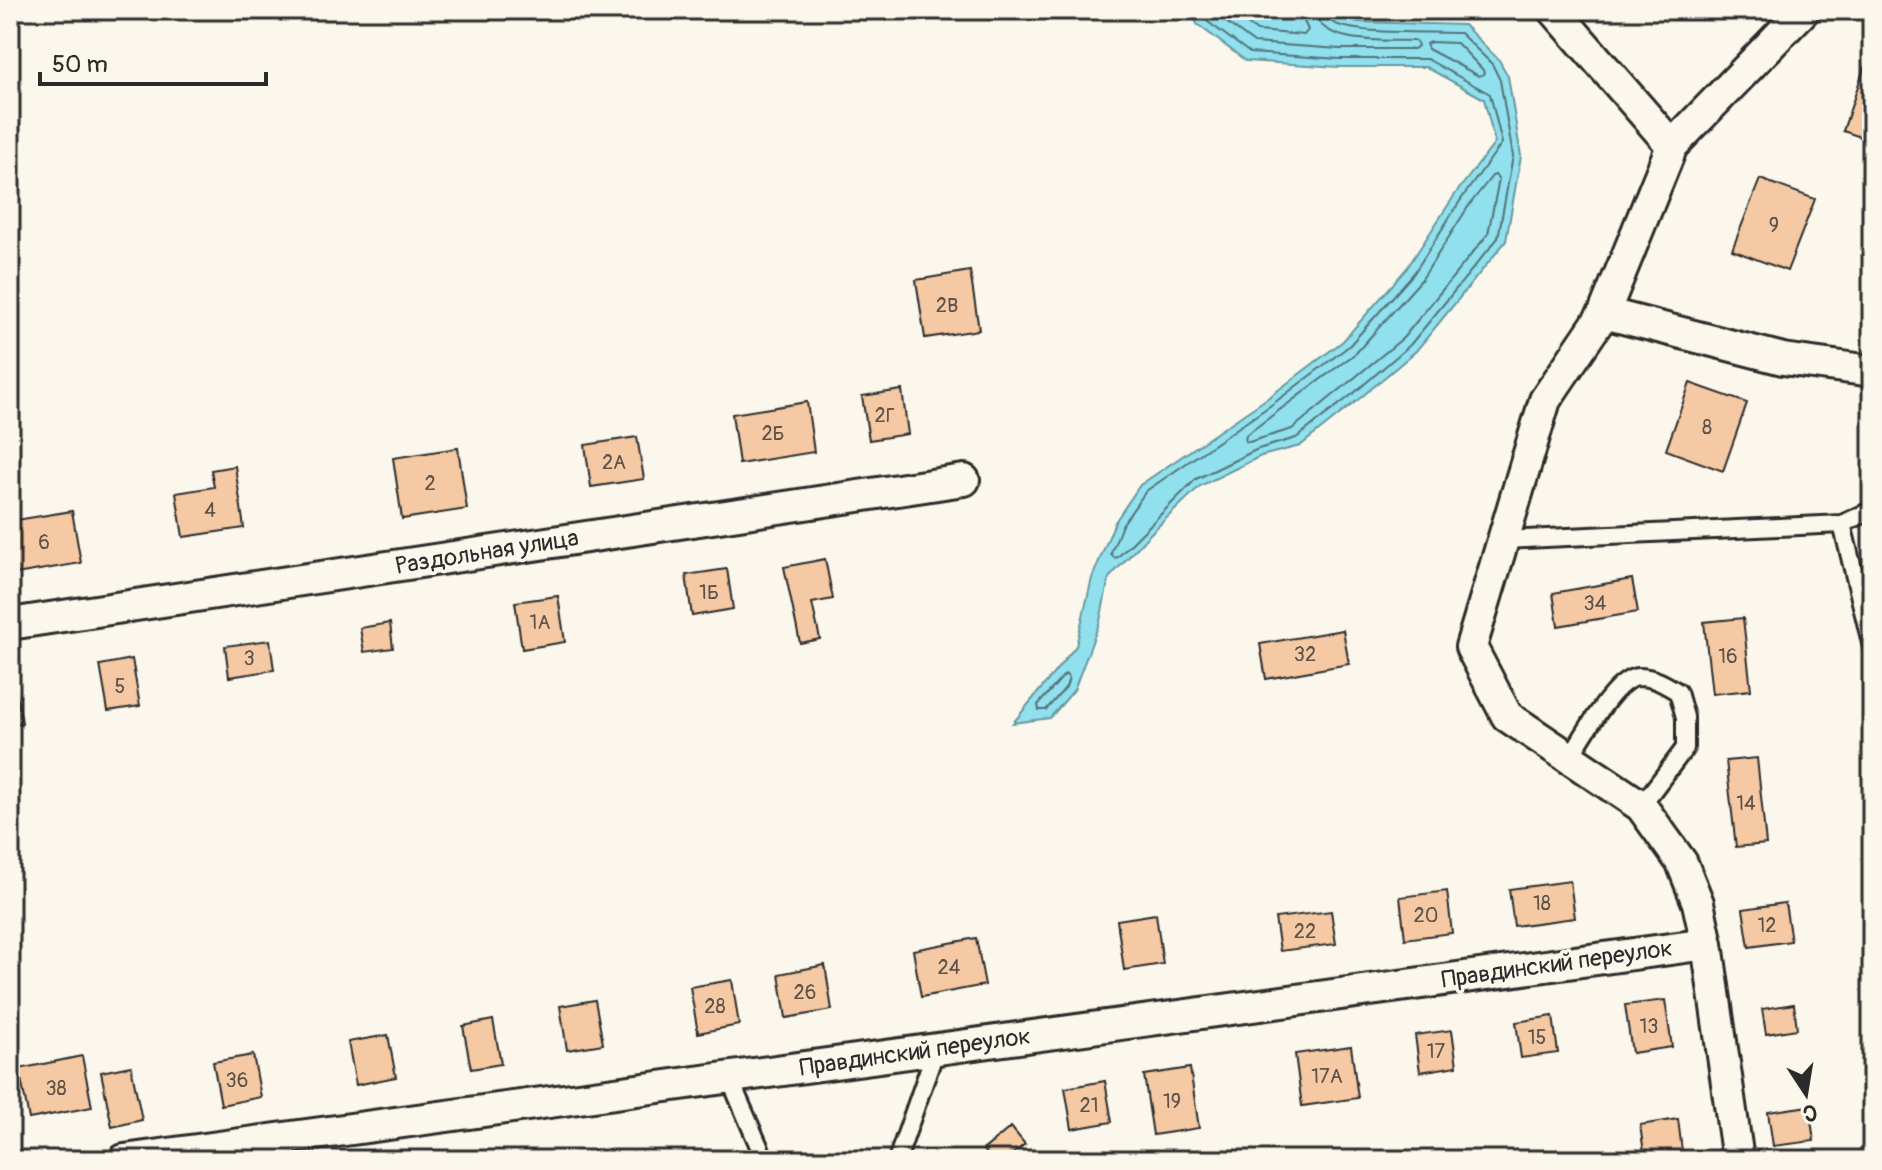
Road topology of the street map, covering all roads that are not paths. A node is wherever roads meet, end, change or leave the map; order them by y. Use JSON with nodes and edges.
{"nodes":[{"id":1,"x":1554,"y":10,"type":"edge"},
{"id":2,"x":1804,"y":10,"type":"edge"},
{"id":3,"x":1672,"y":146,"type":"junction"},
{"id":4,"x":1604,"y":313,"type":"junction"},
{"id":5,"x":1872,"y":371,"type":"edge"},
{"id":6,"x":964,"y":480,"type":"dead end"},
{"id":7,"x":1872,"y":508,"type":"edge"},
{"id":8,"x":1842,"y":524,"type":"junction"},
{"id":9,"x":1503,"y":540,"type":"junction"},
{"id":10,"x":10,"y":624,"type":"edge"},
{"id":11,"x":1872,"y":647,"type":"edge"},
{"id":12,"x":1570,"y":757,"type":"junction"},
{"id":13,"x":1641,"y":806,"type":"junction"},
{"id":14,"x":1707,"y":944,"type":"junction"},
{"id":15,"x":936,"y":1049,"type":"junction"},
{"id":16,"x":729,"y":1077,"type":"junction"},
{"id":17,"x":124,"y":1160,"type":"edge"},
{"id":18,"x":765,"y":1160,"type":"edge"},
{"id":19,"x":897,"y":1160,"type":"edge"},
{"id":20,"x":1738,"y":1160,"type":"edge"}],
"edges":[{"from":1,"to":3,"type":"street"},
{"from":2,"to":3,"type":"street"},
{"from":3,"to":4,"type":"street","name":"Правдинский переулок"},
{"from":4,"to":5,"type":"street"},
{"from":4,"to":9,"type":"street","name":"Правдинский переулок"},
{"from":6,"to":10,"type":"street","name":"Раздольная улица"},
{"from":7,"to":8,"type":"lane"},
{"from":8,"to":9,"type":"lane"},
{"from":8,"to":11,"type":"lane"},
{"from":9,"to":12,"type":"street","name":"Правдинский переулок"},
{"from":12,"to":13,"type":"street","name":"Правдинский переулок"},
{"from":12,"to":13,"type":"lane"},
{"from":13,"to":14,"type":"street","name":"Правдинский переулок"},
{"from":14,"to":15,"type":"street","name":"Правдинский переулок"},
{"from":14,"to":20,"type":"street","name":"Правдинский переулок"},
{"from":15,"to":16,"type":"street","name":"Правдинский переулок"},
{"from":15,"to":19,"type":"lane"},
{"from":16,"to":17,"type":"street","name":"Правдинский переулок"},
{"from":16,"to":18,"type":"lane"}]}
